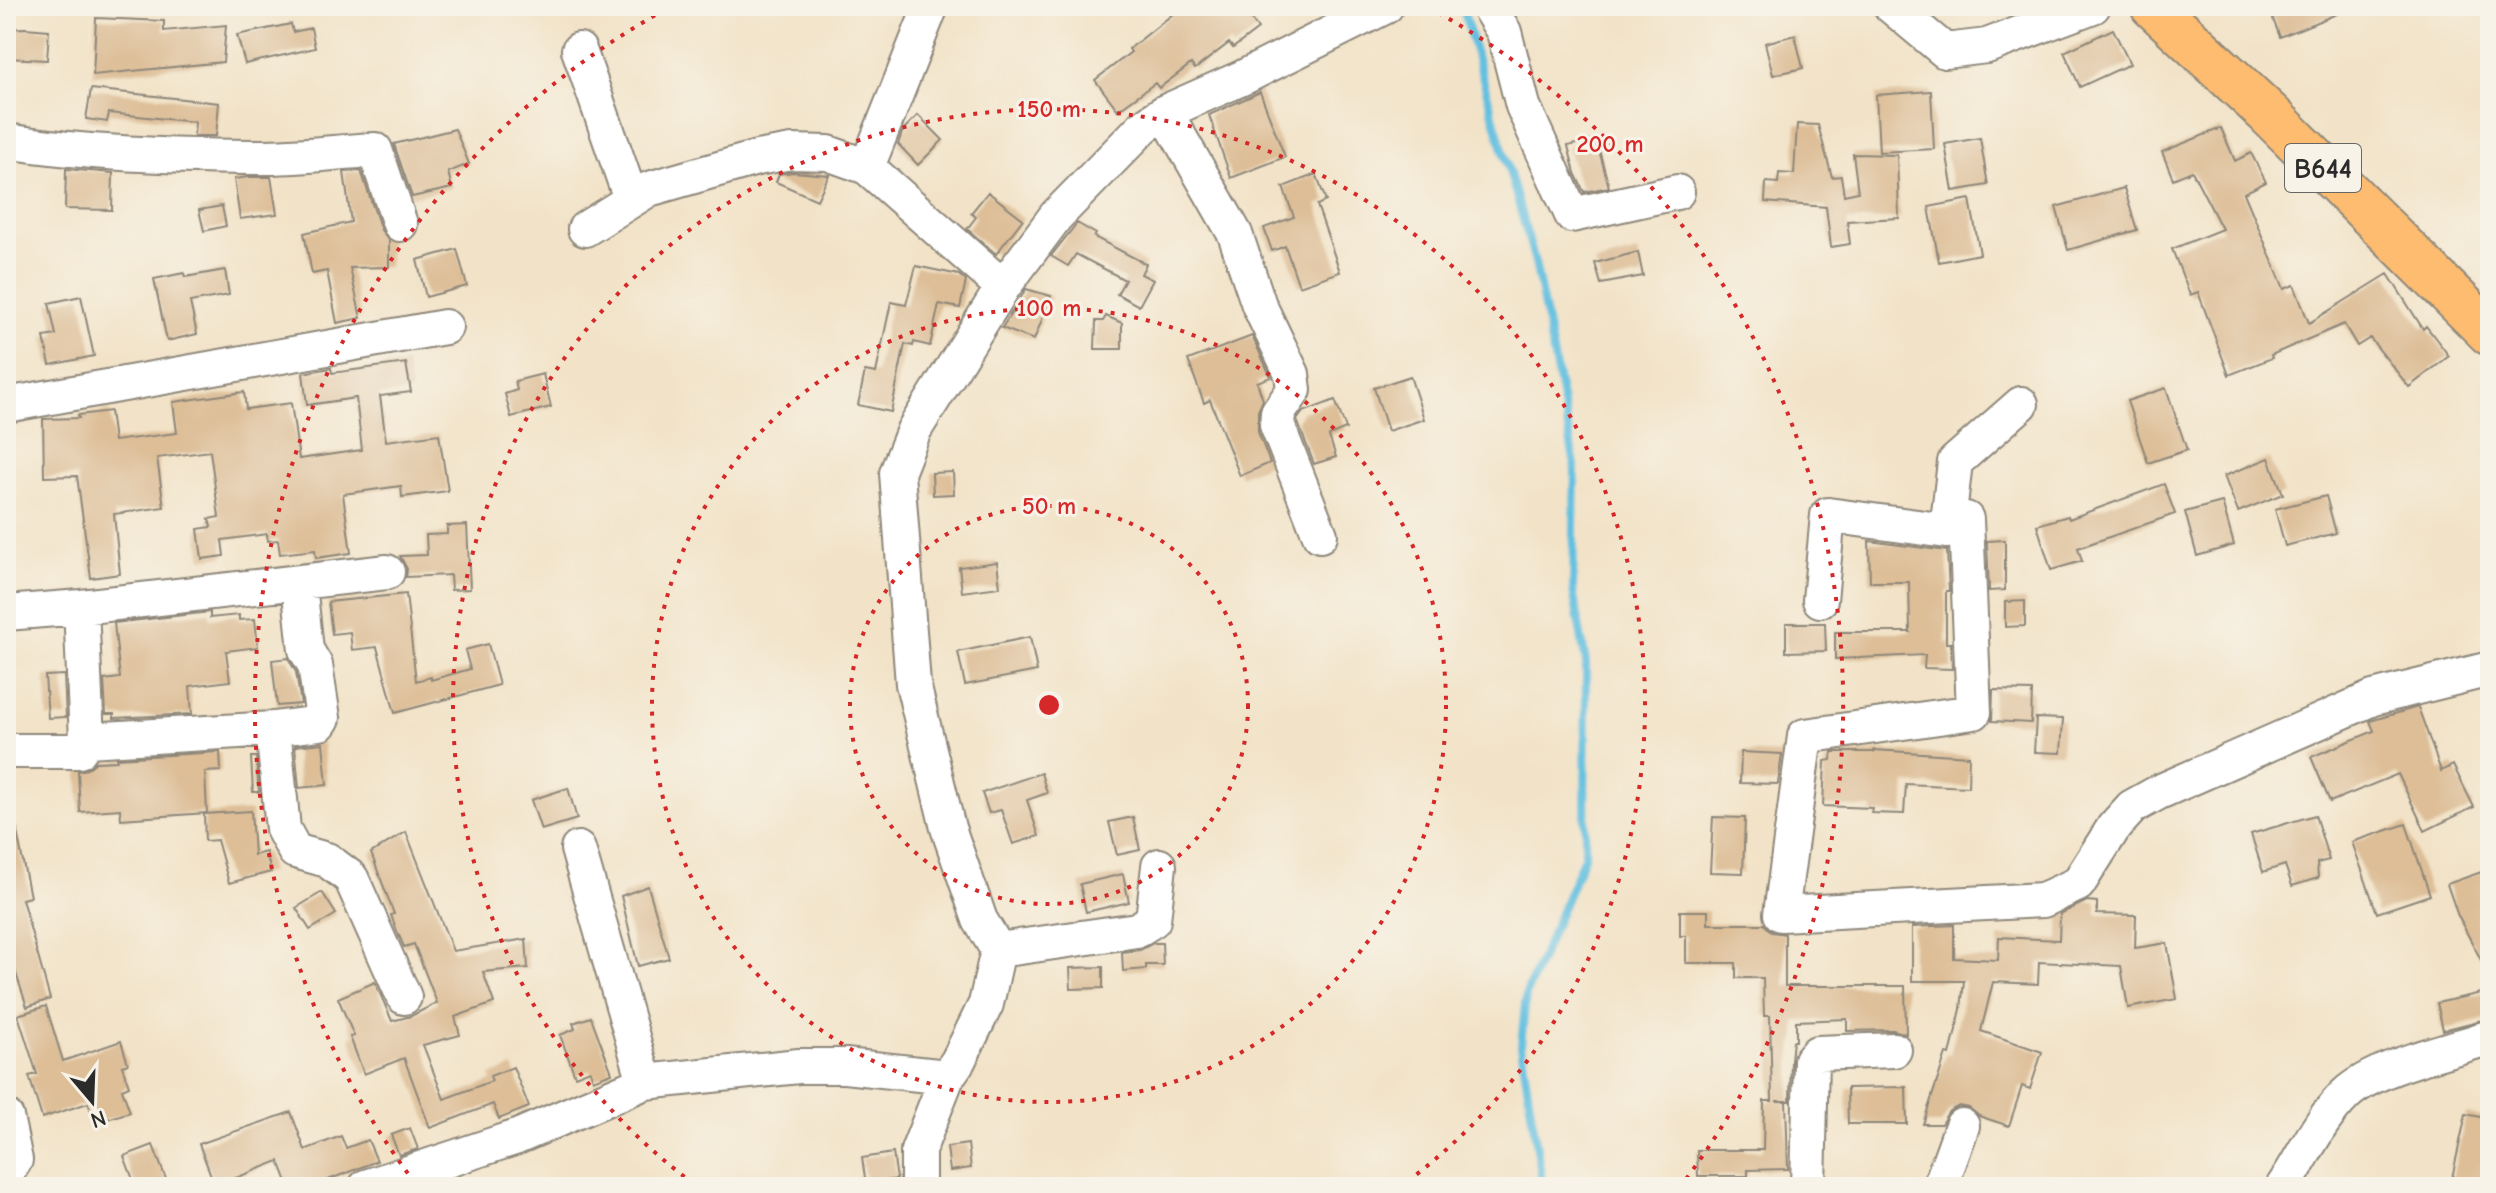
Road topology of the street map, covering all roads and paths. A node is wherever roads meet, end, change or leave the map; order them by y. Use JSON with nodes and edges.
{"nodes":[{"id":1,"x":931,"y":6,"type":"edge"},
{"id":2,"x":1488,"y":6,"type":"edge"},
{"id":3,"x":1891,"y":6,"type":"edge"},
{"id":4,"x":2093,"y":6,"type":"edge"},
{"id":5,"x":2153,"y":6,"type":"edge"},
{"id":6,"x":1379,"y":10,"type":"edge"},
{"id":7,"x":579,"y":50,"type":"dead end"},
{"id":8,"x":1165,"y":112,"type":"junction"},
{"id":9,"x":6,"y":141,"type":"edge"},
{"id":10,"x":867,"y":167,"type":"junction"},
{"id":11,"x":1677,"y":192,"type":"dead end"},
{"id":12,"x":631,"y":199,"type":"junction"},
{"id":13,"x":400,"y":224,"type":"dead end"},
{"id":14,"x":585,"y":229,"type":"dead end"},
{"id":15,"x":1003,"y":287,"type":"junction"},
{"id":16,"x":445,"y":327,"type":"dead end"},
{"id":17,"x":2490,"y":333,"type":"edge"},
{"id":18,"x":2021,"y":404,"type":"dead end"},
{"id":19,"x":6,"y":405,"type":"edge"},
{"id":20,"x":1947,"y":531,"type":"junction"},
{"id":21,"x":1320,"y":535,"type":"dead end"},
{"id":22,"x":387,"y":572,"type":"dead end"},
{"id":23,"x":299,"y":584,"type":"junction"},
{"id":24,"x":1820,"y":600,"type":"dead end"},
{"id":25,"x":81,"y":607,"type":"junction"},
{"id":26,"x":6,"y":613,"type":"edge"},
{"id":27,"x":2490,"y":669,"type":"edge"},
{"id":28,"x":273,"y":729,"type":"junction"},
{"id":29,"x":87,"y":740,"type":"junction"},
{"id":30,"x":6,"y":751,"type":"edge"},
{"id":31,"x":578,"y":849,"type":"dead end"},
{"id":32,"x":1159,"y":866,"type":"dead end"},
{"id":33,"x":998,"y":950,"type":"junction"},
{"id":34,"x":404,"y":997,"type":"dead end"},
{"id":35,"x":2490,"y":1037,"type":"edge"},
{"id":36,"x":1894,"y":1050,"type":"dead end"},
{"id":37,"x":947,"y":1077,"type":"junction"},
{"id":38,"x":645,"y":1082,"type":"junction"},
{"id":39,"x":6,"y":1117,"type":"edge"},
{"id":40,"x":1962,"y":1126,"type":"dead end"},
{"id":41,"x":6,"y":1174,"type":"edge"},
{"id":42,"x":366,"y":1187,"type":"edge"},
{"id":43,"x":918,"y":1187,"type":"edge"},
{"id":44,"x":1808,"y":1187,"type":"edge"},
{"id":45,"x":1940,"y":1187,"type":"edge"},
{"id":46,"x":2283,"y":1187,"type":"edge"}],
"edges":[{"from":1,"to":10,"type":"street"},
{"from":2,"to":11,"type":"street"},
{"from":3,"to":4,"type":"street"},
{"from":5,"to":17,"type":"main road","number":"B644"},
{"from":6,"to":8,"type":"street"},
{"from":7,"to":12,"type":"street"},
{"from":8,"to":15,"type":"street"},
{"from":8,"to":21,"type":"street"},
{"from":9,"to":13,"type":"street"},
{"from":10,"to":12,"type":"street"},
{"from":10,"to":15,"type":"street"},
{"from":12,"to":14,"type":"street"},
{"from":15,"to":33,"type":"street"},
{"from":16,"to":19,"type":"street"},
{"from":18,"to":20,"type":"street"},
{"from":20,"to":24,"type":"street"},
{"from":20,"to":27,"type":"street"},
{"from":22,"to":23,"type":"street"},
{"from":23,"to":25,"type":"street"},
{"from":23,"to":28,"type":"street"},
{"from":25,"to":26,"type":"street"},
{"from":25,"to":29,"type":"street"},
{"from":28,"to":29,"type":"street"},
{"from":28,"to":34,"type":"street"},
{"from":29,"to":30,"type":"street"},
{"from":31,"to":38,"type":"street"},
{"from":32,"to":33,"type":"street"},
{"from":33,"to":37,"type":"street"},
{"from":35,"to":46,"type":"street"},
{"from":36,"to":44,"type":"street"},
{"from":37,"to":38,"type":"street"},
{"from":37,"to":43,"type":"street"},
{"from":38,"to":42,"type":"street"},
{"from":39,"to":41,"type":"street"},
{"from":40,"to":45,"type":"street"}]}
